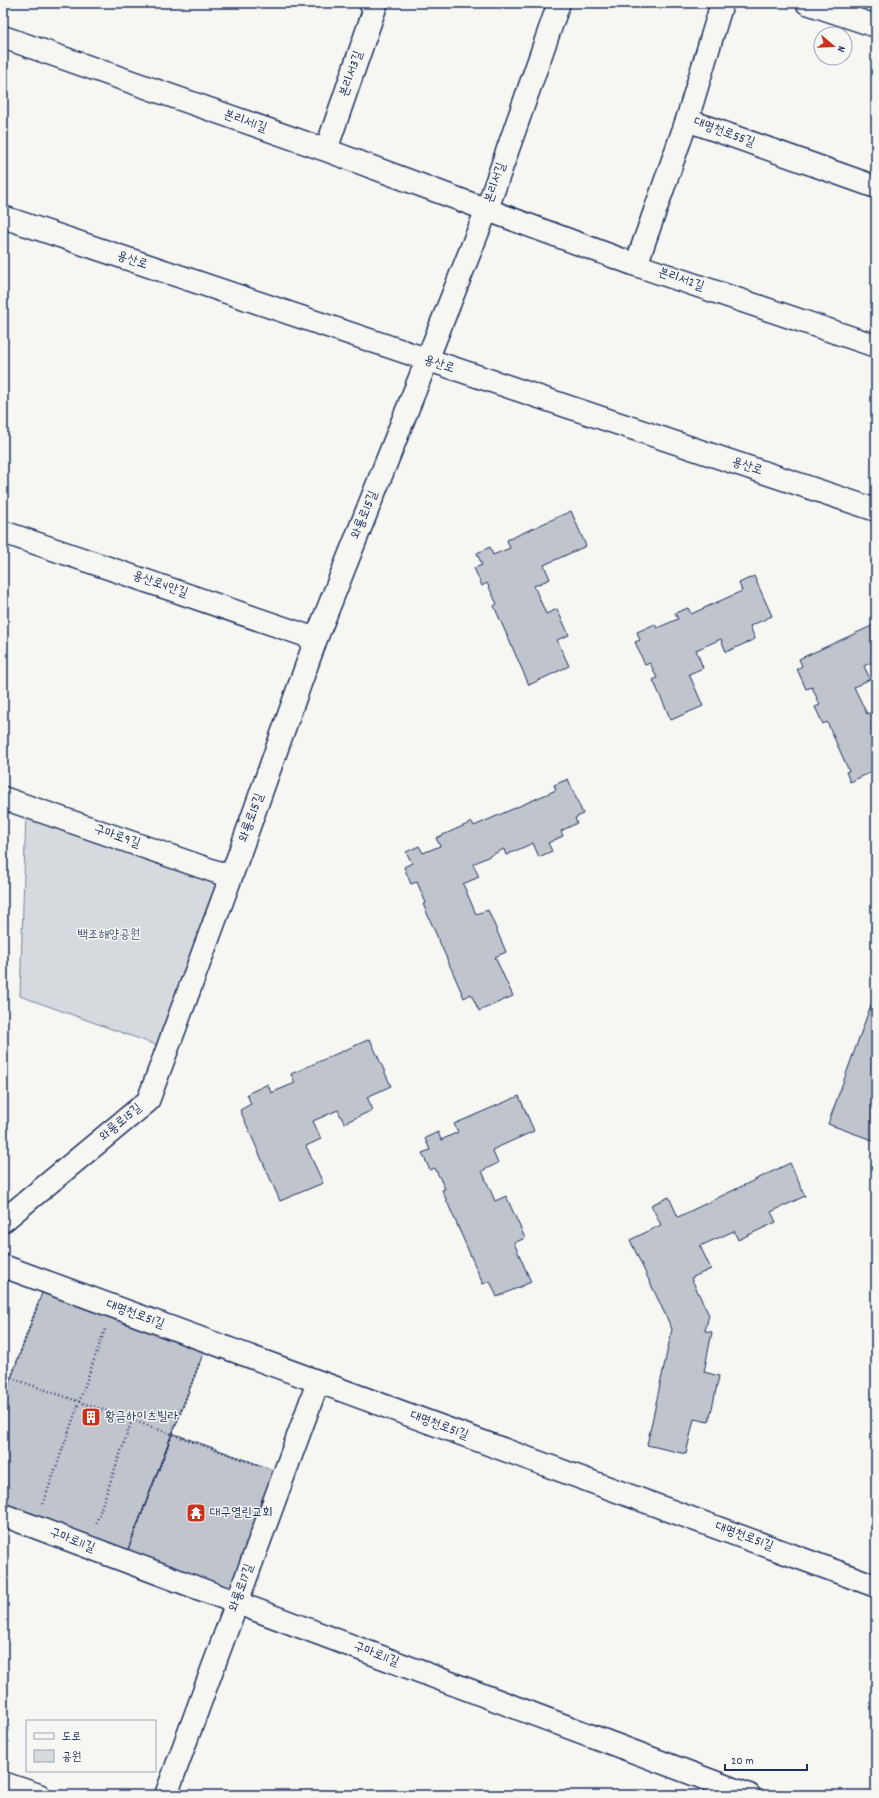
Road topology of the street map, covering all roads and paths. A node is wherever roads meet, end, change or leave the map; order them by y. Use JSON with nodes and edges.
{"nodes":[{"id":1,"x":559,"y":3,"type":"edge"},
{"id":2,"x":722,"y":3,"type":"edge"},
{"id":3,"x":807,"y":3,"type":"edge"},
{"id":4,"x":374,"y":4,"type":"edge"},
{"id":5,"x":876,"y":26,"type":"edge"},
{"id":6,"x":3,"y":37,"type":"edge"},
{"id":7,"x":687,"y":120,"type":"junction"},
{"id":8,"x":326,"y":150,"type":"junction"},
{"id":9,"x":876,"y":187,"type":"edge"},
{"id":10,"x":487,"y":209,"type":"junction"},
{"id":11,"x":3,"y":217,"type":"edge"},
{"id":12,"x":636,"y":264,"type":"junction"},
{"id":13,"x":876,"y":346,"type":"edge"},
{"id":14,"x":426,"y":361,"type":"junction"},
{"id":15,"x":876,"y":510,"type":"edge"},
{"id":16,"x":3,"y":532,"type":"edge"},
{"id":17,"x":316,"y":639,"type":"junction"},
{"id":18,"x":3,"y":798,"type":"edge"},
{"id":19,"x":231,"y":877,"type":"junction"},
{"id":20,"x":3,"y":1221,"type":"edge"},
{"id":21,"x":3,"y":1266,"type":"edge"},
{"id":22,"x":46,"y":1282,"type":"junction"},
{"id":23,"x":113,"y":1307,"type":"junction"},
{"id":24,"x":208,"y":1341,"type":"junction"},
{"id":25,"x":11,"y":1378,"type":"junction"},
{"id":26,"x":318,"y":1382,"type":"junction"},
{"id":27,"x":3,"y":1400,"type":"edge"},
{"id":28,"x":79,"y":1402,"type":"junction"},
{"id":29,"x":132,"y":1420,"type":"junction"},
{"id":30,"x":172,"y":1434,"type":"junction"},
{"id":31,"x":284,"y":1474,"type":"junction"},
{"id":32,"x":3,"y":1515,"type":"edge"},
{"id":33,"x":34,"y":1527,"type":"junction"},
{"id":34,"x":88,"y":1546,"type":"junction"},
{"id":35,"x":124,"y":1560,"type":"junction"},
{"id":36,"x":876,"y":1586,"type":"edge"},
{"id":37,"x":236,"y":1602,"type":"junction"},
{"id":38,"x":3,"y":1783,"type":"edge"},
{"id":39,"x":39,"y":1795,"type":"edge"},
{"id":40,"x":166,"y":1795,"type":"edge"},
{"id":41,"x":748,"y":1795,"type":"edge"}],
"edges":[{"from":1,"to":10,"type":"street","name":"본리서길"},
{"from":2,"to":7,"type":"street","name":"대명천로55길"},
{"from":3,"to":5,"type":"street"},
{"from":4,"to":8,"type":"street","name":"본리서3길"},
{"from":6,"to":8,"type":"street","name":"본리서1길"},
{"from":7,"to":9,"type":"street","name":"대명천로55길"},
{"from":7,"to":12,"type":"street"},
{"from":8,"to":10,"type":"street","name":"본리서1길"},
{"from":10,"to":12,"type":"street","name":"본리서2길"},
{"from":10,"to":14,"type":"street","name":"본리서길"},
{"from":11,"to":14,"type":"street","name":"용산로"},
{"from":12,"to":13,"type":"street","name":"본리서2길"},
{"from":14,"to":15,"type":"street","name":"용산로"},
{"from":14,"to":17,"type":"street","name":"와룡로15길"},
{"from":16,"to":17,"type":"street","name":"용산로4안길"},
{"from":17,"to":19,"type":"street","name":"와룡로15길"},
{"from":18,"to":19,"type":"street","name":"구마로9길"},
{"from":19,"to":20,"type":"street","name":"와룡로15길"},
{"from":21,"to":22,"type":"street","name":"대명천로51길"},
{"from":22,"to":23,"type":"street","name":"대명천로51길"},
{"from":22,"to":25,"type":"path"},
{"from":23,"to":24,"type":"street","name":"대명천로51길"},
{"from":23,"to":28,"type":"path"},
{"from":24,"to":26,"type":"street","name":"대명천로51길"},
{"from":24,"to":30,"type":"path"},
{"from":25,"to":27,"type":"path"},
{"from":25,"to":28,"type":"path"},
{"from":26,"to":31,"type":"street","name":"와룡로17길"},
{"from":26,"to":36,"type":"street","name":"대명천로51길"},
{"from":28,"to":29,"type":"path"},
{"from":28,"to":33,"type":"path"},
{"from":29,"to":30,"type":"path"},
{"from":29,"to":34,"type":"path"},
{"from":30,"to":31,"type":"path"},
{"from":30,"to":35,"type":"path"},
{"from":31,"to":37,"type":"street","name":"와룡로17길"},
{"from":32,"to":33,"type":"street","name":"구마로11길"},
{"from":33,"to":34,"type":"street","name":"구마로11길"},
{"from":34,"to":35,"type":"street","name":"구마로11길"},
{"from":35,"to":37,"type":"street","name":"구마로11길"},
{"from":37,"to":40,"type":"street","name":"와룡로17길"},
{"from":37,"to":41,"type":"street","name":"구마로11길"},
{"from":38,"to":39,"type":"street"}]}
